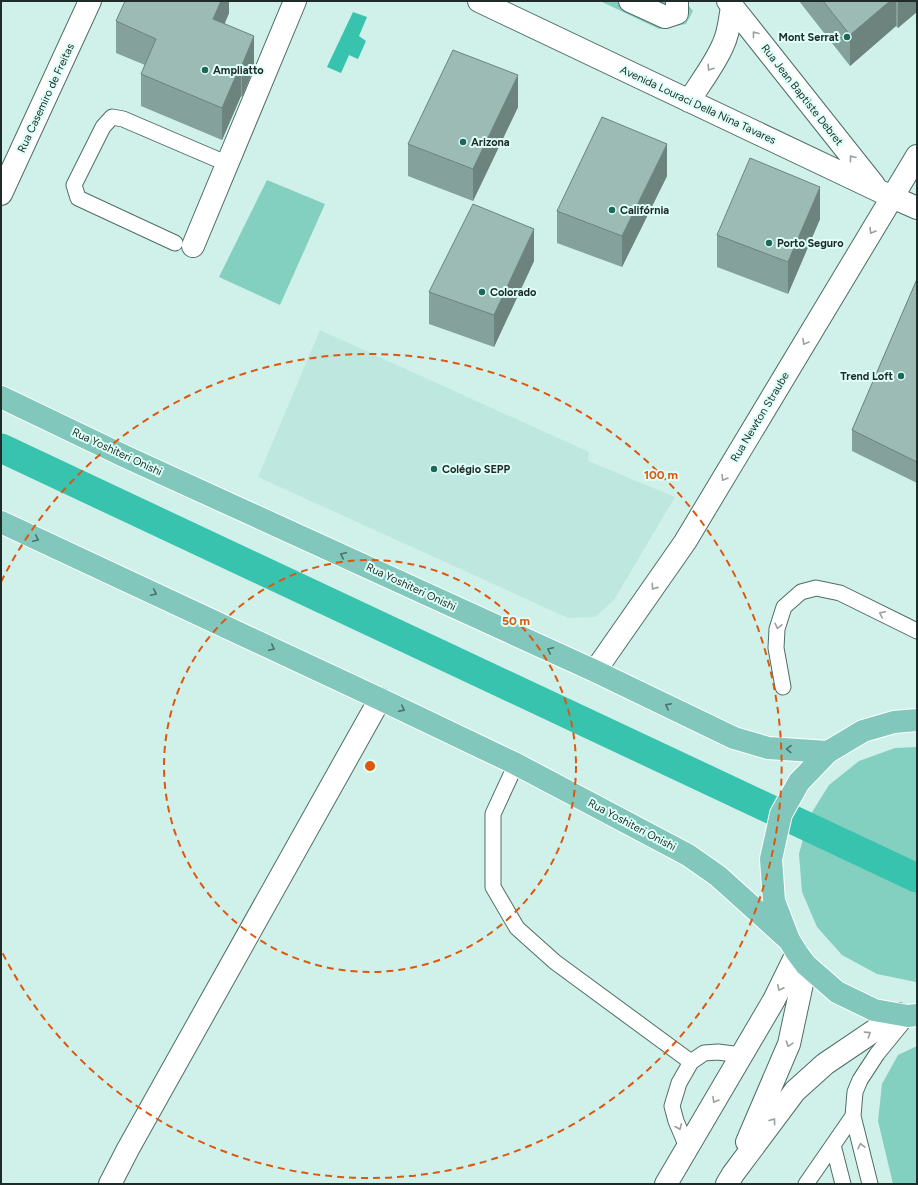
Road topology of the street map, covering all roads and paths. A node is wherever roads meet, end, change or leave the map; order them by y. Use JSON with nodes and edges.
{"nodes":[{"id":1,"x":90,"y":1,"type":"edge"},
{"id":2,"x":295,"y":1,"type":"edge"},
{"id":3,"x":479,"y":1,"type":"edge"},
{"id":4,"x":630,"y":1,"type":"edge"},
{"id":5,"x":677,"y":1,"type":"edge"},
{"id":6,"x":730,"y":3,"type":"edge"},
{"id":7,"x":689,"y":101,"type":"junction"},
{"id":8,"x":917,"y":156,"type":"edge"},
{"id":9,"x":228,"y":164,"type":"junction"},
{"id":10,"x":884,"y":193,"type":"junction"},
{"id":11,"x":1,"y":194,"type":"edge"},
{"id":12,"x":917,"y":208,"type":"edge"},
{"id":13,"x":184,"y":245,"type":"joint"},
{"id":14,"x":1,"y":397,"type":"edge"},
{"id":15,"x":1,"y":522,"type":"edge"},
{"id":16,"x":917,"y":631,"type":"edge"},
{"id":17,"x":595,"y":671,"type":"junction"},
{"id":18,"x":783,"y":687,"type":"dead end"},
{"id":19,"x":380,"y":699,"type":"junction"},
{"id":20,"x":917,"y":720,"type":"edge"},
{"id":21,"x":828,"y":752,"type":"junction"},
{"id":22,"x":516,"y":764,"type":"junction"},
{"id":23,"x":797,"y":952,"type":"junction"},
{"id":24,"x":908,"y":1015,"type":"edge"},
{"id":25,"x":741,"y":1055,"type":"junction"},
{"id":26,"x":691,"y":1062,"type":"junction"},
{"id":27,"x":853,"y":1116,"type":"junction"},
{"id":28,"x":833,"y":1145,"type":"junction"},
{"id":29,"x":688,"y":1147,"type":"junction"},
{"id":30,"x":730,"y":1179,"type":"edge"},
{"id":31,"x":807,"y":1183,"type":"edge"},
{"id":32,"x":110,"y":1184,"type":"edge"},
{"id":33,"x":666,"y":1184,"type":"edge"},
{"id":34,"x":843,"y":1184,"type":"edge"},
{"id":35,"x":870,"y":1184,"type":"edge"}],
"edges":[{"from":1,"to":11,"type":"street","name":"Rua Casemiro de Freitas"},
{"from":2,"to":9,"type":"street"},
{"from":3,"to":7,"type":"street","name":"Avenida Louraci Della Nina Tavares"},
{"from":4,"to":5,"type":"street"},
{"from":6,"to":7,"type":"street","one_way":true},
{"from":10,"to":6,"type":"street","name":"Rua Jean Baptiste Debret","one_way":true},
{"from":7,"to":10,"type":"street","name":"Avenida Louraci Della Nina Tavares"},
{"from":8,"to":10,"type":"street","name":"Rua Newton Straube"},
{"from":9,"to":13,"type":"street"},
{"from":9,"to":13,"type":"lane"},
{"from":10,"to":12,"type":"street","name":"Avenida Louraci Della Nina Tavares"},
{"from":10,"to":17,"type":"street","name":"Rua Newton Straube","one_way":true},
{"from":17,"to":14,"type":"main road","name":"Rua Yoshiteri Onishi","one_way":true},
{"from":15,"to":19,"type":"main road","name":"Rua Yoshiteri Onishi","one_way":true},
{"from":16,"to":18,"type":"lane","one_way":true},
{"from":21,"to":17,"type":"main road","name":"Rua Yoshiteri Onishi","one_way":true},
{"from":19,"to":22,"type":"main road","name":"Rua Yoshiteri Onishi","one_way":true},
{"from":19,"to":32,"type":"street"},
{"from":20,"to":21,"type":"main road"},
{"from":21,"to":23,"type":"main road"},
{"from":22,"to":23,"type":"main road","name":"Rua Yoshiteri Onishi"},
{"from":22,"to":26,"type":"lane"},
{"from":23,"to":24,"type":"main road","name":"Rua Yoshiteri Onishi"},
{"from":23,"to":25,"type":"street","one_way":true},
{"from":23,"to":30,"type":"street","one_way":true},
{"from":24,"to":27,"type":"lane"},
{"from":30,"to":24,"type":"street","one_way":true},
{"from":25,"to":26,"type":"lane"},
{"from":25,"to":29,"type":"street","one_way":true},
{"from":26,"to":29,"type":"lane","one_way":true},
{"from":27,"to":28,"type":"lane"},
{"from":35,"to":27,"type":"lane","one_way":true},
{"from":28,"to":31,"type":"lane"},
{"from":28,"to":34,"type":"lane"},
{"from":29,"to":33,"type":"street"}]}
